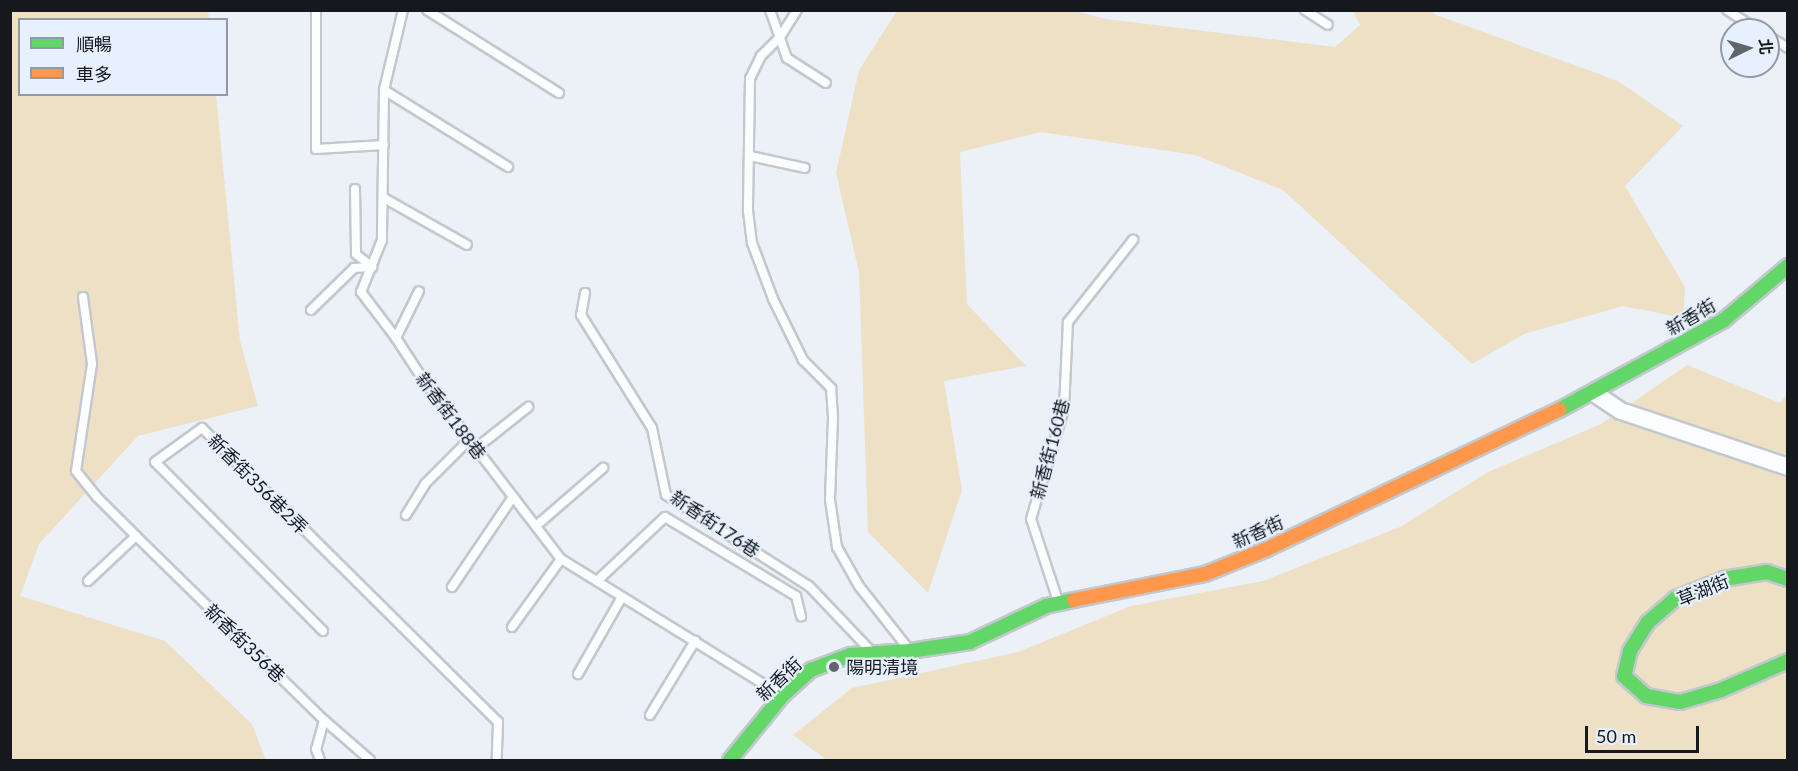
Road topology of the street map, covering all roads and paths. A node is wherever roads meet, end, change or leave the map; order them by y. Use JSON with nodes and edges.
{"nodes":[{"id":1,"x":316,"y":10,"type":"edge"},
{"id":2,"x":403,"y":10,"type":"edge"},
{"id":3,"x":427,"y":10,"type":"edge"},
{"id":4,"x":770,"y":10,"type":"edge"},
{"id":5,"x":797,"y":10,"type":"edge"},
{"id":6,"x":1305,"y":10,"type":"edge"},
{"id":7,"x":1328,"y":24,"type":"dead end"},
{"id":8,"x":780,"y":37,"type":"junction"},
{"id":9,"x":826,"y":84,"type":"dead end"},
{"id":10,"x":384,"y":90,"type":"junction"},
{"id":11,"x":559,"y":93,"type":"dead end"},
{"id":12,"x":384,"y":145,"type":"junction"},
{"id":13,"x":750,"y":156,"type":"junction"},
{"id":14,"x":508,"y":166,"type":"dead end"},
{"id":15,"x":805,"y":168,"type":"dead end"},
{"id":16,"x":355,"y":189,"type":"dead end"},
{"id":17,"x":384,"y":198,"type":"junction"},
{"id":18,"x":1133,"y":240,"type":"dead end"},
{"id":19,"x":467,"y":244,"type":"dead end"},
{"id":20,"x":1788,"y":266,"type":"edge"},
{"id":21,"x":372,"y":267,"type":"junction"},
{"id":22,"x":419,"y":291,"type":"dead end"},
{"id":23,"x":585,"y":293,"type":"dead end"},
{"id":24,"x":83,"y":297,"type":"dead end"},
{"id":25,"x":311,"y":310,"type":"dead end"},
{"id":26,"x":396,"y":338,"type":"junction"},
{"id":27,"x":1594,"y":393,"type":"junction"},
{"id":28,"x":528,"y":407,"type":"dead end"},
{"id":29,"x":469,"y":440,"type":"junction"},
{"id":30,"x":476,"y":449,"type":"junction"},
{"id":31,"x":1788,"y":467,"type":"edge"},
{"id":32,"x":603,"y":468,"type":"dead end"},
{"id":33,"x":513,"y":497,"type":"junction"},
{"id":34,"x":406,"y":516,"type":"dead end"},
{"id":35,"x":536,"y":526,"type":"junction"},
{"id":36,"x":136,"y":536,"type":"junction"},
{"id":37,"x":561,"y":560,"type":"junction"},
{"id":38,"x":1788,"y":579,"type":"edge"},
{"id":39,"x":88,"y":580,"type":"dead end"},
{"id":40,"x":597,"y":581,"type":"junction"},
{"id":41,"x":452,"y":587,"type":"dead end"},
{"id":42,"x":622,"y":597,"type":"junction"},
{"id":43,"x":1059,"y":604,"type":"junction"},
{"id":44,"x":801,"y":616,"type":"dead end"},
{"id":45,"x":512,"y":627,"type":"dead end"},
{"id":46,"x":323,"y":631,"type":"dead end"},
{"id":47,"x":695,"y":641,"type":"junction"},
{"id":48,"x":910,"y":651,"type":"junction"},
{"id":49,"x":874,"y":654,"type":"junction"},
{"id":50,"x":1788,"y":661,"type":"edge"},
{"id":51,"x":579,"y":674,"type":"dead end"},
{"id":52,"x":783,"y":695,"type":"junction"},
{"id":53,"x":650,"y":715,"type":"dead end"},
{"id":54,"x":324,"y":720,"type":"junction"},
{"id":55,"x":320,"y":760,"type":"edge"},
{"id":56,"x":370,"y":760,"type":"edge"},
{"id":57,"x":496,"y":760,"type":"edge"},
{"id":58,"x":730,"y":760,"type":"edge"}],
"edges":[{"from":1,"to":12,"type":"lane"},
{"from":2,"to":10,"type":"lane","name":"新香街188巷"},
{"from":3,"to":11,"type":"lane"},
{"from":4,"to":8,"type":"lane"},
{"from":5,"to":8,"type":"lane"},
{"from":6,"to":7,"type":"lane"},
{"from":8,"to":9,"type":"lane"},
{"from":8,"to":13,"type":"lane"},
{"from":10,"to":12,"type":"lane","name":"新香街188巷"},
{"from":10,"to":14,"type":"lane"},
{"from":12,"to":17,"type":"lane","name":"新香街188巷"},
{"from":13,"to":15,"type":"lane"},
{"from":13,"to":48,"type":"lane"},
{"from":16,"to":21,"type":"lane"},
{"from":17,"to":19,"type":"lane"},
{"from":17,"to":21,"type":"lane","name":"新香街188巷"},
{"from":18,"to":43,"type":"lane","name":"新香街160巷"},
{"from":20,"to":27,"type":"street","name":"新香街"},
{"from":21,"to":25,"type":"lane"},
{"from":21,"to":26,"type":"lane","name":"新香街188巷"},
{"from":22,"to":26,"type":"lane"},
{"from":23,"to":49,"type":"lane","name":"新香街176巷"},
{"from":24,"to":36,"type":"lane","name":"新香街356巷"},
{"from":26,"to":29,"type":"lane","name":"新香街188巷"},
{"from":27,"to":31,"type":"street"},
{"from":27,"to":43,"type":"street","name":"新香街"},
{"from":28,"to":30,"type":"lane"},
{"from":29,"to":30,"type":"lane","name":"新香街188巷"},
{"from":29,"to":34,"type":"lane"},
{"from":30,"to":33,"type":"lane","name":"新香街188巷"},
{"from":32,"to":35,"type":"lane"},
{"from":33,"to":35,"type":"lane","name":"新香街188巷"},
{"from":33,"to":41,"type":"lane"},
{"from":35,"to":37,"type":"lane","name":"新香街188巷"},
{"from":36,"to":39,"type":"lane"},
{"from":36,"to":54,"type":"lane","name":"新香街356巷"},
{"from":37,"to":40,"type":"lane","name":"新香街188巷"},
{"from":37,"to":45,"type":"lane"},
{"from":38,"to":50,"type":"street","name":"草湖街"},
{"from":40,"to":42,"type":"lane","name":"新香街188巷"},
{"from":40,"to":44,"type":"lane"},
{"from":42,"to":47,"type":"lane","name":"新香街188巷"},
{"from":42,"to":51,"type":"lane"},
{"from":43,"to":48,"type":"street","name":"新香街"},
{"from":46,"to":57,"type":"lane","name":"新香街356巷2弄"},
{"from":47,"to":52,"type":"lane","name":"新香街188巷"},
{"from":47,"to":53,"type":"lane"},
{"from":48,"to":49,"type":"street","name":"新香街"},
{"from":49,"to":52,"type":"street","name":"新香街"},
{"from":52,"to":58,"type":"street","name":"新香街"},
{"from":54,"to":55,"type":"lane"},
{"from":54,"to":56,"type":"lane"}]}
